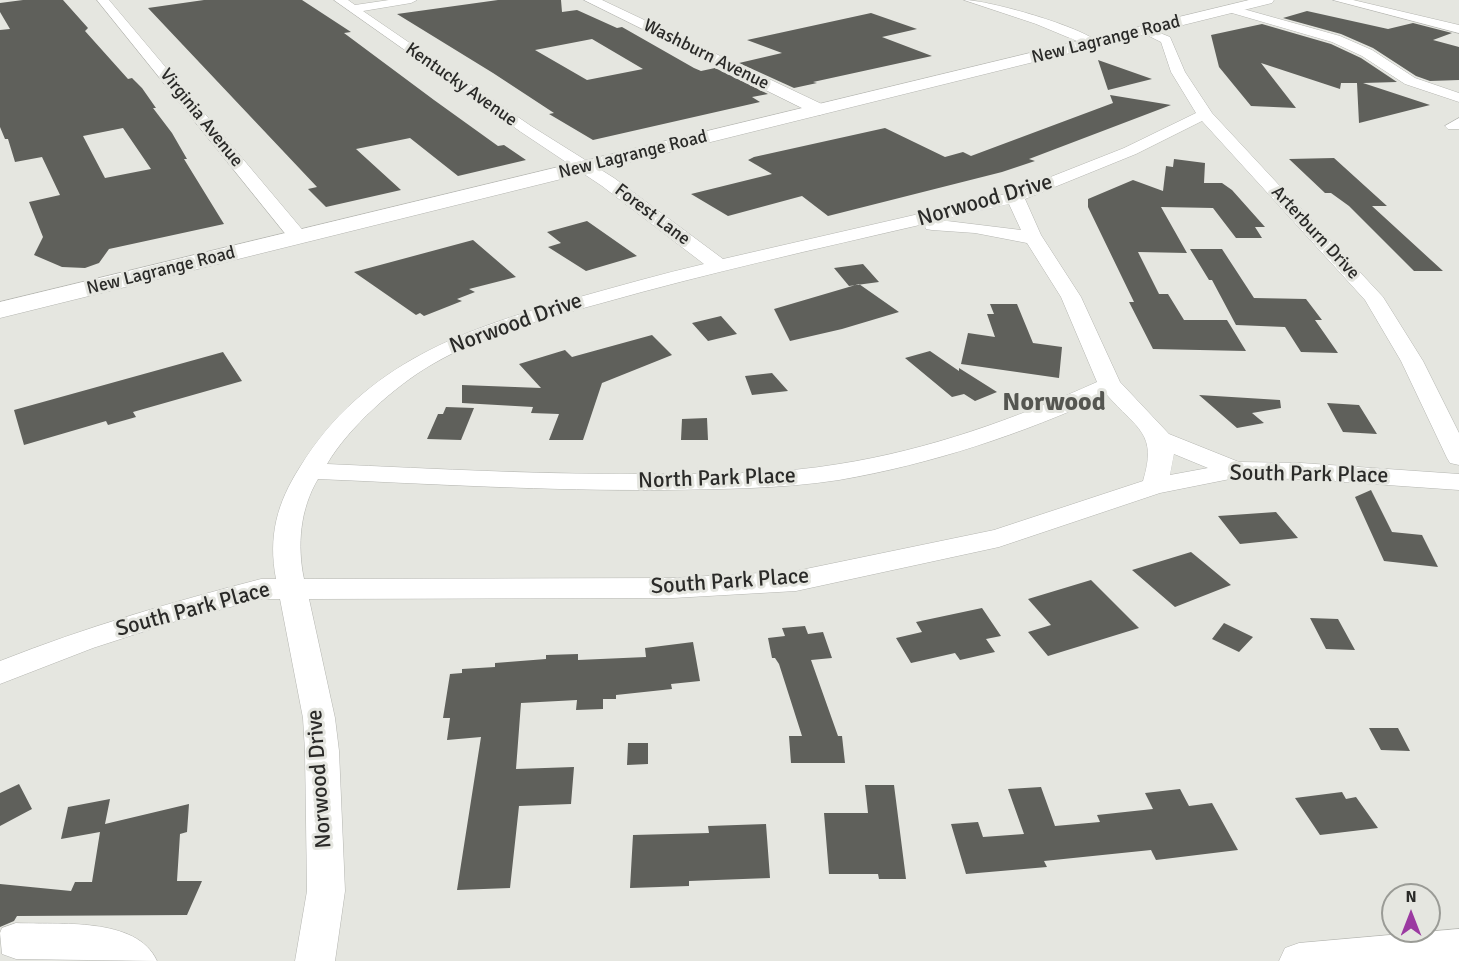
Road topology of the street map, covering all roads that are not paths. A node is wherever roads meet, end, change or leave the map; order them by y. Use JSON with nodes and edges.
{"nodes":[{"id":1,"x":103,"y":0,"type":"edge"},
{"id":2,"x":340,"y":0,"type":"edge"},
{"id":3,"x":411,"y":0,"type":"edge"},
{"id":4,"x":591,"y":0,"type":"edge"},
{"id":5,"x":970,"y":0,"type":"edge"},
{"id":6,"x":1267,"y":0,"type":"edge"},
{"id":7,"x":1339,"y":0,"type":"edge"},
{"id":8,"x":353,"y":9,"type":"junction"},
{"id":9,"x":1229,"y":9,"type":"junction"},
{"id":10,"x":1459,"y":29,"type":"edge"},
{"id":11,"x":1145,"y":31,"type":"junction"},
{"id":12,"x":1093,"y":44,"type":"junction"},
{"id":13,"x":1459,"y":98,"type":"edge"},
{"id":14,"x":820,"y":110,"type":"junction"},
{"id":15,"x":1206,"y":116,"type":"junction"},
{"id":16,"x":584,"y":167,"type":"junction"},
{"id":17,"x":1015,"y":197,"type":"junction"},
{"id":18,"x":902,"y":224,"type":"junction"},
{"id":19,"x":299,"y":238,"type":"junction"},
{"id":20,"x":1033,"y":238,"type":"junction"},
{"id":21,"x":718,"y":266,"type":"junction"},
{"id":22,"x":0,"y":310,"type":"edge"},
{"id":23,"x":1110,"y":385,"type":"junction"},
{"id":24,"x":1160,"y":439,"type":"junction"},
{"id":25,"x":1459,"y":458,"type":"edge"},
{"id":26,"x":1235,"y":470,"type":"junction"},
{"id":27,"x":310,"y":471,"type":"junction"},
{"id":28,"x":1459,"y":482,"type":"edge"},
{"id":29,"x":1154,"y":486,"type":"junction"},
{"id":30,"x":292,"y":588,"type":"junction"},
{"id":31,"x":0,"y":673,"type":"edge"},
{"id":32,"x":16,"y":941,"type":"dead end"},
{"id":33,"x":1459,"y":947,"type":"edge"},
{"id":34,"x":137,"y":961,"type":"edge"},
{"id":35,"x":315,"y":961,"type":"edge"},
{"id":36,"x":1299,"y":961,"type":"edge"}],
"edges":[{"from":1,"to":19,"type":"street","name":"Virginia Avenue"},
{"from":2,"to":8,"type":"street","name":"Kentucky Avenue"},
{"from":3,"to":8,"type":"street"},
{"from":4,"to":14,"type":"street","name":"Washburn Avenue"},
{"from":5,"to":12,"type":"street"},
{"from":6,"to":9,"type":"main road","name":"New Lagrange Road"},
{"from":7,"to":10,"type":"street"},
{"from":8,"to":16,"type":"street","name":"Kentucky Avenue"},
{"from":9,"to":11,"type":"main road","name":"New Lagrange Road"},
{"from":9,"to":13,"type":"street"},
{"from":11,"to":12,"type":"main road","name":"New Lagrange Road"},
{"from":11,"to":15,"type":"street","name":"Arterburn Drive"},
{"from":12,"to":14,"type":"main road","name":"New Lagrange Road"},
{"from":14,"to":16,"type":"main road","name":"New Lagrange Road"},
{"from":15,"to":17,"type":"street","name":"Norwood Drive"},
{"from":15,"to":25,"type":"street","name":"Arterburn Drive"},
{"from":16,"to":19,"type":"main road","name":"New Lagrange Road"},
{"from":16,"to":21,"type":"street","name":"Forest Lane"},
{"from":17,"to":18,"type":"street","name":"Norwood Drive"},
{"from":17,"to":20,"type":"street"},
{"from":18,"to":20,"type":"street"},
{"from":18,"to":21,"type":"street","name":"Norwood Drive"},
{"from":19,"to":22,"type":"main road","name":"New Lagrange Road"},
{"from":20,"to":23,"type":"street"},
{"from":21,"to":27,"type":"street","name":"Norwood Drive"},
{"from":23,"to":24,"type":"street"},
{"from":23,"to":27,"type":"street","name":"North Park Place"},
{"from":24,"to":26,"type":"street"},
{"from":24,"to":29,"type":"street"},
{"from":26,"to":28,"type":"street","name":"South Park Place"},
{"from":26,"to":29,"type":"street","name":"South Park Place"},
{"from":27,"to":30,"type":"street","name":"Norwood Drive"},
{"from":29,"to":30,"type":"street","name":"South Park Place"},
{"from":30,"to":31,"type":"street","name":"South Park Place"},
{"from":30,"to":35,"type":"street","name":"Norwood Drive"},
{"from":32,"to":34,"type":"street"},
{"from":33,"to":36,"type":"street"}]}
